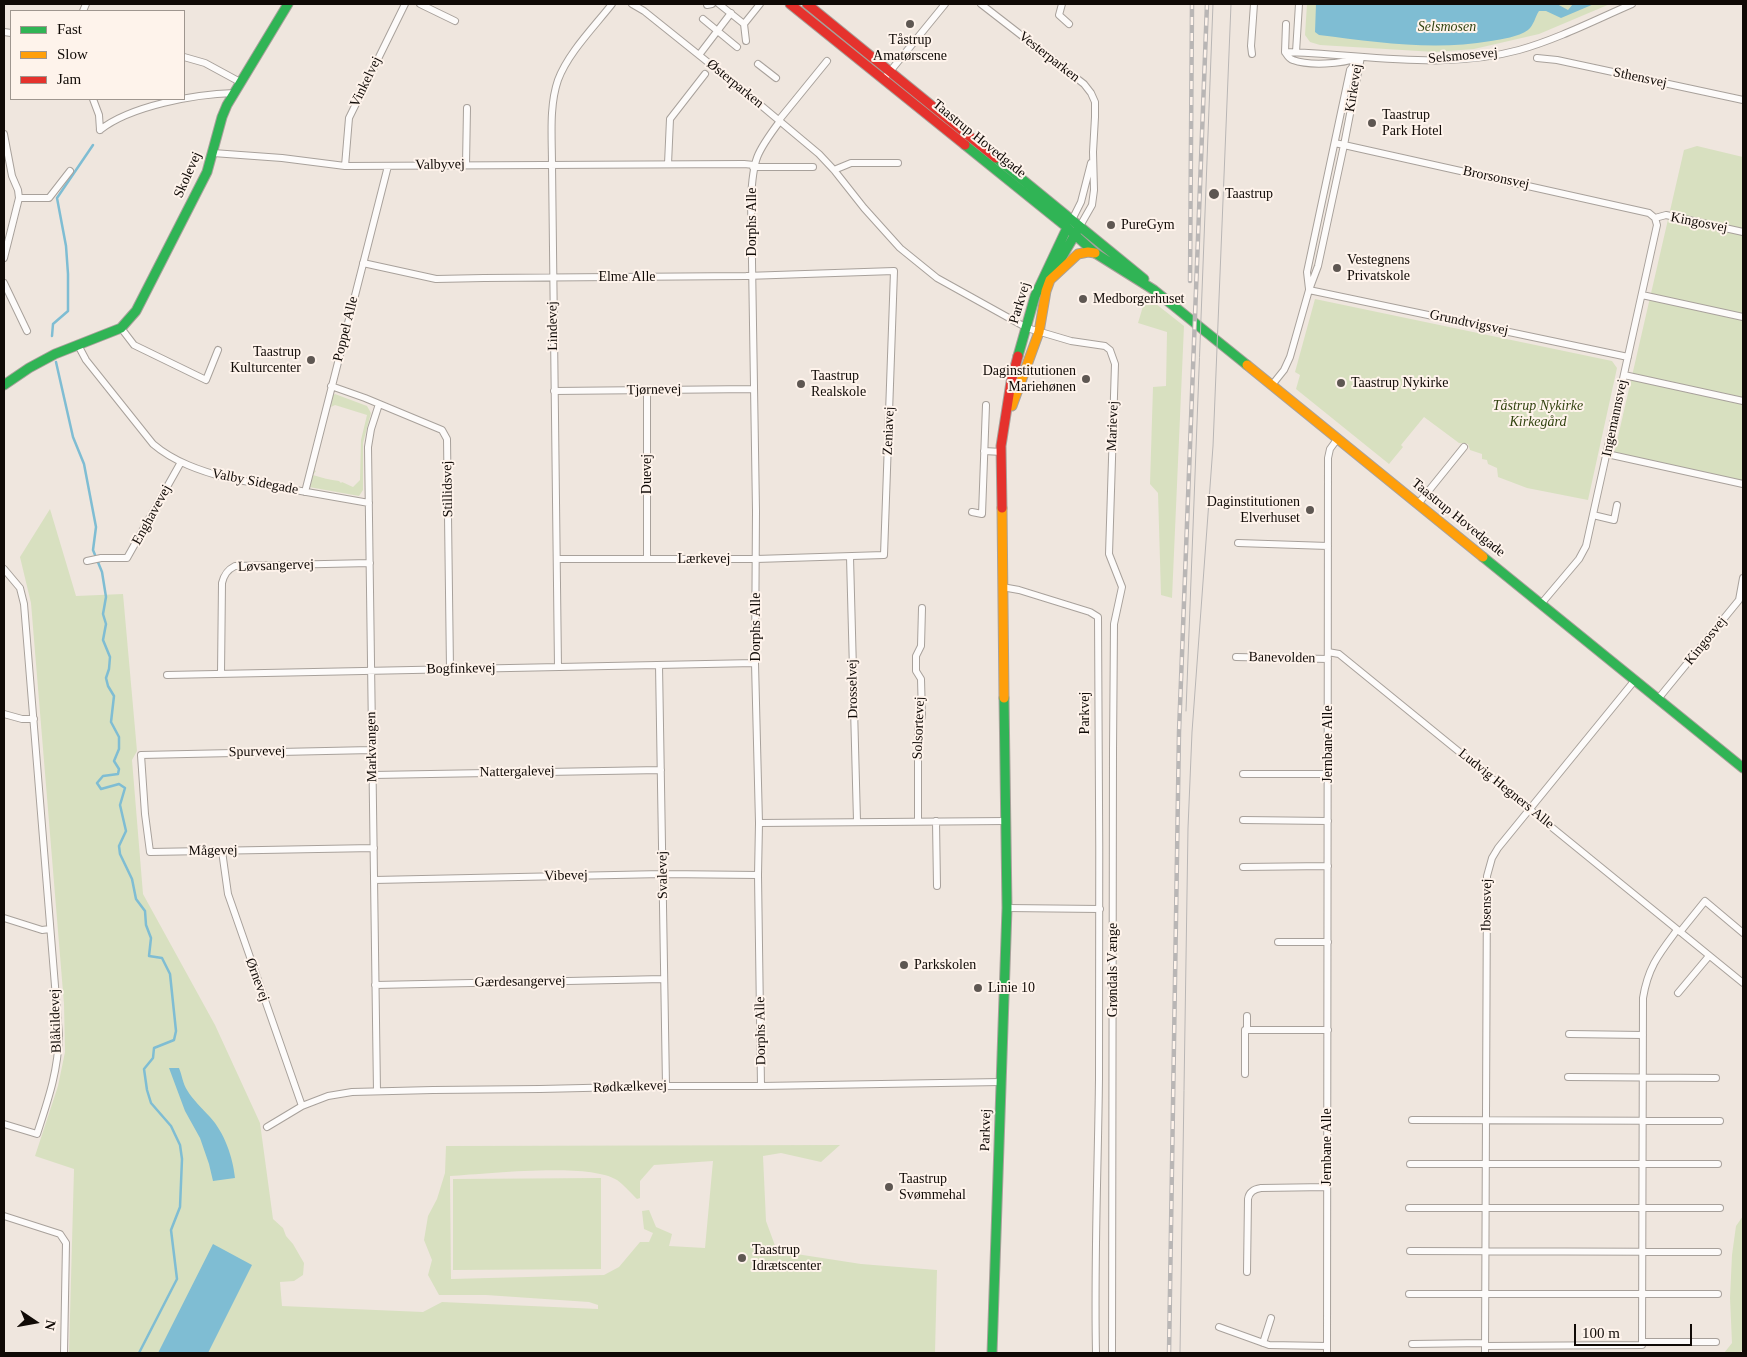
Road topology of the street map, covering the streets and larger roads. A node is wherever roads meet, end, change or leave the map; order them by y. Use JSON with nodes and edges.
{"nodes":[{"id":1,"x":288,"y":4,"type":"edge"},
{"id":2,"x":405,"y":4,"type":"edge"},
{"id":3,"x":420,"y":4,"type":"edge"},
{"id":4,"x":612,"y":4,"type":"edge"},
{"id":5,"x":632,"y":4,"type":"edge"},
{"id":6,"x":719,"y":4,"type":"edge"},
{"id":7,"x":760,"y":4,"type":"edge"},
{"id":8,"x":790,"y":4,"type":"edge"},
{"id":9,"x":807,"y":4,"type":"edge"},
{"id":10,"x":945,"y":4,"type":"edge"},
{"id":11,"x":982,"y":4,"type":"edge"},
{"id":12,"x":1062,"y":4,"type":"edge"},
{"id":13,"x":1254,"y":4,"type":"edge"},
{"id":14,"x":1299,"y":4,"type":"edge"},
{"id":15,"x":1632,"y":4,"type":"edge"},
{"id":16,"x":731,"y":13,"type":"junction"},
{"id":17,"x":703,"y":19,"type":"dead end"},
{"id":18,"x":455,"y":21,"type":"dead end"},
{"id":19,"x":744,"y":24,"type":"junction"},
{"id":20,"x":1069,"y":24,"type":"dead end"},
{"id":21,"x":1286,"y":24,"type":"dead end"},
{"id":22,"x":718,"y":31,"type":"junction"},
{"id":23,"x":746,"y":41,"type":"dead end"},
{"id":24,"x":737,"y":47,"type":"dead end"},
{"id":25,"x":1285,"y":52,"type":"junction"},
{"id":26,"x":1296,"y":52,"type":"junction"},
{"id":27,"x":1252,"y":54,"type":"dead end"},
{"id":28,"x":699,"y":55,"type":"junction"},
{"id":29,"x":185,"y":57,"type":"edge"},
{"id":30,"x":1361,"y":57,"type":"junction"},
{"id":31,"x":1537,"y":58,"type":"dead end"},
{"id":32,"x":827,"y":61,"type":"dead end"},
{"id":33,"x":758,"y":64,"type":"dead end"},
{"id":34,"x":890,"y":72,"type":"junction"},
{"id":35,"x":705,"y":74,"type":"dead end"},
{"id":36,"x":776,"y":78,"type":"dead end"},
{"id":37,"x":883,"y":80,"type":"junction"},
{"id":38,"x":240,"y":82,"type":"junction"},
{"id":39,"x":234,"y":93,"type":"junction"},
{"id":40,"x":93,"y":100,"type":"edge"},
{"id":41,"x":182,"y":100,"type":"edge"},
{"id":42,"x":185,"y":100,"type":"edge"},
{"id":43,"x":1743,"y":100,"type":"edge"},
{"id":44,"x":467,"y":108,"type":"dead end"},
{"id":45,"x":779,"y":120,"type":"junction"},
{"id":46,"x":4,"y":134,"type":"edge"},
{"id":47,"x":1335,"y":143,"type":"junction"},
{"id":48,"x":1344,"y":145,"type":"junction"},
{"id":49,"x":1093,"y":152,"type":"junction"},
{"id":50,"x":213,"y":153,"type":"junction"},
{"id":51,"x":898,"y":163,"type":"dead end"},
{"id":52,"x":668,"y":164,"type":"junction"},
{"id":53,"x":466,"y":165,"type":"junction"},
{"id":54,"x":552,"y":165,"type":"junction"},
{"id":55,"x":345,"y":166,"type":"junction"},
{"id":56,"x":388,"y":166,"type":"junction"},
{"id":57,"x":753,"y":166,"type":"junction"},
{"id":58,"x":813,"y":167,"type":"dead end"},
{"id":59,"x":834,"y":170,"type":"junction"},
{"id":60,"x":70,"y":172,"type":"dead end"},
{"id":61,"x":19,"y":198,"type":"junction"},
{"id":62,"x":1655,"y":218,"type":"junction"},
{"id":63,"x":1069,"y":224,"type":"junction"},
{"id":64,"x":1080,"y":226,"type":"junction"},
{"id":65,"x":1743,"y":232,"type":"edge"},
{"id":66,"x":1074,"y":234,"type":"junction"},
{"id":67,"x":1095,"y":253,"type":"junction"},
{"id":68,"x":4,"y":258,"type":"edge"},
{"id":69,"x":363,"y":263,"type":"junction"},
{"id":70,"x":894,"y":271,"type":"joint"},
{"id":71,"x":752,"y":276,"type":"junction"},
{"id":72,"x":553,"y":277,"type":"junction"},
{"id":73,"x":1050,"y":280,"type":"junction"},
{"id":74,"x":4,"y":282,"type":"edge"},
{"id":75,"x":1154,"y":290,"type":"junction"},
{"id":76,"x":1309,"y":290,"type":"junction"},
{"id":77,"x":1642,"y":295,"type":"junction"},
{"id":78,"x":1743,"y":318,"type":"edge"},
{"id":79,"x":121,"y":328,"type":"junction"},
{"id":80,"x":1027,"y":328,"type":"junction"},
{"id":81,"x":26,"y":331,"type":"dead end"},
{"id":82,"x":1039,"y":332,"type":"junction"},
{"id":83,"x":78,"y":345,"type":"junction"},
{"id":84,"x":218,"y":350,"type":"dead end"},
{"id":85,"x":1628,"y":356,"type":"junction"},
{"id":86,"x":1624,"y":375,"type":"junction"},
{"id":87,"x":4,"y":385,"type":"edge"},
{"id":88,"x":1272,"y":385,"type":"junction"},
{"id":89,"x":331,"y":386,"type":"junction"},
{"id":90,"x":754,"y":389,"type":"junction"},
{"id":91,"x":647,"y":390,"type":"junction"},
{"id":92,"x":554,"y":391,"type":"junction"},
{"id":93,"x":1743,"y":401,"type":"edge"},
{"id":94,"x":379,"y":404,"type":"junction"},
{"id":95,"x":986,"y":405,"type":"dead end"},
{"id":96,"x":1338,"y":438,"type":"junction"},
{"id":97,"x":1464,"y":447,"type":"dead end"},
{"id":98,"x":984,"y":451,"type":"junction"},
{"id":99,"x":1002,"y":451,"type":"junction"},
{"id":100,"x":1607,"y":454,"type":"junction"},
{"id":101,"x":181,"y":462,"type":"junction"},
{"id":102,"x":1743,"y":484,"type":"edge"},
{"id":103,"x":305,"y":492,"type":"junction"},
{"id":104,"x":369,"y":503,"type":"junction"},
{"id":105,"x":1418,"y":504,"type":"junction"},
{"id":106,"x":1617,"y":505,"type":"dead end"},
{"id":107,"x":972,"y":512,"type":"dead end"},
{"id":108,"x":1593,"y":515,"type":"junction"},
{"id":109,"x":1238,"y":544,"type":"dead end"},
{"id":110,"x":1328,"y":546,"type":"junction"},
{"id":111,"x":850,"y":557,"type":"junction"},
{"id":112,"x":647,"y":558,"type":"junction"},
{"id":113,"x":557,"y":559,"type":"junction"},
{"id":114,"x":756,"y":559,"type":"junction"},
{"id":115,"x":93,"y":560,"type":"dead end"},
{"id":116,"x":370,"y":563,"type":"junction"},
{"id":117,"x":4,"y":569,"type":"edge"},
{"id":118,"x":1743,"y":578,"type":"edge"},
{"id":119,"x":1002,"y":587,"type":"junction"},
{"id":120,"x":1122,"y":587,"type":"joint"},
{"id":121,"x":1741,"y":600,"type":"edge"},
{"id":122,"x":1541,"y":604,"type":"junction"},
{"id":123,"x":922,"y":608,"type":"dead end"},
{"id":124,"x":1328,"y":656,"type":"junction"},
{"id":125,"x":1236,"y":657,"type":"dead end"},
{"id":126,"x":756,"y":663,"type":"junction"},
{"id":127,"x":659,"y":665,"type":"junction"},
{"id":128,"x":558,"y":667,"type":"junction"},
{"id":129,"x":450,"y":669,"type":"junction"},
{"id":130,"x":371,"y":670,"type":"junction"},
{"id":131,"x":221,"y":673,"type":"junction"},
{"id":132,"x":166,"y":675,"type":"dead end"},
{"id":133,"x":1635,"y":680,"type":"junction"},
{"id":134,"x":1658,"y":699,"type":"junction"},
{"id":135,"x":4,"y":714,"type":"edge"},
{"id":136,"x":34,"y":720,"type":"junction"},
{"id":137,"x":372,"y":750,"type":"junction"},
{"id":138,"x":141,"y":755,"type":"joint"},
{"id":139,"x":1743,"y":768,"type":"edge"},
{"id":140,"x":661,"y":770,"type":"junction"},
{"id":141,"x":1243,"y":774,"type":"dead end"},
{"id":142,"x":1328,"y":774,"type":"junction"},
{"id":143,"x":373,"y":775,"type":"junction"},
{"id":144,"x":1530,"y":809,"type":"junction"},
{"id":145,"x":1243,"y":820,"type":"dead end"},
{"id":146,"x":856,"y":821,"type":"junction"},
{"id":147,"x":918,"y":821,"type":"junction"},
{"id":148,"x":936,"y":821,"type":"junction"},
{"id":149,"x":1006,"y":821,"type":"junction"},
{"id":150,"x":1328,"y":821,"type":"junction"},
{"id":151,"x":759,"y":823,"type":"junction"},
{"id":152,"x":374,"y":848,"type":"junction"},
{"id":153,"x":222,"y":851,"type":"junction"},
{"id":154,"x":1328,"y":866,"type":"junction"},
{"id":155,"x":1243,"y":867,"type":"dead end"},
{"id":156,"x":663,"y":874,"type":"junction"},
{"id":157,"x":758,"y":875,"type":"junction"},
{"id":158,"x":374,"y":880,"type":"junction"},
{"id":159,"x":937,"y":886,"type":"dead end"},
{"id":160,"x":1007,"y":908,"type":"junction"},
{"id":161,"x":1100,"y":909,"type":"junction"},
{"id":162,"x":4,"y":918,"type":"edge"},
{"id":163,"x":50,"y":929,"type":"junction"},
{"id":164,"x":1679,"y":931,"type":"junction"},
{"id":165,"x":1743,"y":933,"type":"edge"},
{"id":166,"x":1278,"y":942,"type":"dead end"},
{"id":167,"x":1328,"y":942,"type":"junction"},
{"id":168,"x":1709,"y":956,"type":"junction"},
{"id":169,"x":664,"y":979,"type":"junction"},
{"id":170,"x":1743,"y":984,"type":"edge"},
{"id":171,"x":375,"y":985,"type":"junction"},
{"id":172,"x":1678,"y":993,"type":"dead end"},
{"id":173,"x":1247,"y":1016,"type":"dead end"},
{"id":174,"x":1248,"y":1030,"type":"junction"},
{"id":175,"x":1328,"y":1030,"type":"junction"},
{"id":176,"x":1569,"y":1034,"type":"dead end"},
{"id":177,"x":1643,"y":1035,"type":"junction"},
{"id":178,"x":1245,"y":1074,"type":"dead end"},
{"id":179,"x":1568,"y":1077,"type":"dead end"},
{"id":180,"x":1643,"y":1078,"type":"junction"},
{"id":181,"x":1716,"y":1078,"type":"dead end"},
{"id":182,"x":1001,"y":1082,"type":"junction"},
{"id":183,"x":666,"y":1086,"type":"junction"},
{"id":184,"x":761,"y":1086,"type":"junction"},
{"id":185,"x":377,"y":1091,"type":"junction"},
{"id":186,"x":302,"y":1106,"type":"junction"},
{"id":187,"x":1412,"y":1120,"type":"dead end"},
{"id":188,"x":1485,"y":1120,"type":"junction"},
{"id":189,"x":1643,"y":1121,"type":"junction"},
{"id":190,"x":1720,"y":1121,"type":"dead end"},
{"id":191,"x":4,"y":1124,"type":"edge"},
{"id":192,"x":267,"y":1127,"type":"dead end"},
{"id":193,"x":1410,"y":1164,"type":"dead end"},
{"id":194,"x":1485,"y":1164,"type":"junction"},
{"id":195,"x":1643,"y":1164,"type":"junction"},
{"id":196,"x":1718,"y":1164,"type":"dead end"},
{"id":197,"x":1327,"y":1187,"type":"junction"},
{"id":198,"x":1409,"y":1208,"type":"dead end"},
{"id":199,"x":1485,"y":1208,"type":"junction"},
{"id":200,"x":1643,"y":1208,"type":"junction"},
{"id":201,"x":1720,"y":1208,"type":"dead end"},
{"id":202,"x":4,"y":1216,"type":"edge"},
{"id":203,"x":1410,"y":1250,"type":"dead end"},
{"id":204,"x":1485,"y":1251,"type":"junction"},
{"id":205,"x":1642,"y":1252,"type":"junction"},
{"id":206,"x":1718,"y":1252,"type":"dead end"},
{"id":207,"x":1247,"y":1272,"type":"dead end"},
{"id":208,"x":1409,"y":1294,"type":"dead end"},
{"id":209,"x":1642,"y":1294,"type":"junction"},
{"id":210,"x":1718,"y":1294,"type":"dead end"},
{"id":211,"x":1485,"y":1295,"type":"junction"},
{"id":212,"x":1271,"y":1318,"type":"dead end"},
{"id":213,"x":1219,"y":1327,"type":"dead end"},
{"id":214,"x":1642,"y":1342,"type":"junction"},
{"id":215,"x":1716,"y":1342,"type":"dead end"},
{"id":216,"x":1263,"y":1343,"type":"junction"},
{"id":217,"x":1412,"y":1344,"type":"dead end"},
{"id":218,"x":1485,"y":1348,"type":"edge"},
{"id":219,"x":1327,"y":1350,"type":"edge"},
{"id":220,"x":64,"y":1353,"type":"edge"},
{"id":221,"x":992,"y":1353,"type":"edge"},
{"id":222,"x":1096,"y":1353,"type":"edge"},
{"id":223,"x":1112,"y":1353,"type":"edge"}],
"edges":[{"from":1,"to":38,"type":"street","name":"Skolevej"},
{"from":2,"to":55,"type":"street","name":"Vinkelvej"},
{"from":3,"to":18,"type":"street"},
{"from":4,"to":54,"type":"street","name":"Lindevej"},
{"from":5,"to":28,"type":"street","name":"Østerparken"},
{"from":6,"to":16,"type":"street"},
{"from":7,"to":19,"type":"street"},
{"from":8,"to":37,"type":"street","name":"Taastrup Hovedgade"},
{"from":9,"to":34,"type":"street","name":"Taastrup Hovedgade"},
{"from":10,"to":34,"type":"street"},
{"from":11,"to":49,"type":"street","name":"Vesterparken"},
{"from":12,"to":20,"type":"street"},
{"from":13,"to":27,"type":"street"},
{"from":14,"to":26,"type":"street"},
{"from":15,"to":30,"type":"street","name":"Selsmosevej"},
{"from":16,"to":19,"type":"street"},
{"from":16,"to":22,"type":"street"},
{"from":17,"to":22,"type":"street"},
{"from":19,"to":23,"type":"street"},
{"from":21,"to":25,"type":"street"},
{"from":22,"to":24,"type":"street"},
{"from":22,"to":28,"type":"street"},
{"from":25,"to":26,"type":"street","name":"Selsmosevej"},
{"from":25,"to":30,"type":"street"},
{"from":26,"to":30,"type":"street","name":"Selsmosevej"},
{"from":28,"to":45,"type":"street","name":"Østerparken"},
{"from":29,"to":38,"type":"street"},
{"from":30,"to":47,"type":"street","name":"Kirkevej"},
{"from":30,"to":48,"type":"street","name":"Kirkevej"},
{"from":31,"to":43,"type":"street","name":"Sthensvej"},
{"from":32,"to":45,"type":"street","name":"Dorphs Alle"},
{"from":33,"to":36,"type":"street"},
{"from":34,"to":37,"type":"street"},
{"from":34,"to":63,"type":"street","name":"Taastrup Hovedgade"},
{"from":35,"to":52,"type":"street"},
{"from":37,"to":63,"type":"street","name":"Taastrup Hovedgade"},
{"from":38,"to":39,"type":"street","name":"Skolevej"},
{"from":39,"to":42,"type":"street"},
{"from":39,"to":50,"type":"street","name":"Skolevej"},
{"from":40,"to":41,"type":"street"},
{"from":44,"to":53,"type":"street"},
{"from":45,"to":57,"type":"street","name":"Dorphs Alle"},
{"from":45,"to":59,"type":"street","name":"Østerparken"},
{"from":46,"to":61,"type":"street"},
{"from":47,"to":48,"type":"street","name":"Brorsonsvej"},
{"from":47,"to":76,"type":"street","name":"Kirkevej"},
{"from":48,"to":62,"type":"street","name":"Brorsonsvej"},
{"from":48,"to":76,"type":"street","name":"Kirkevej"},
{"from":49,"to":63,"type":"street","name":"Vesterparken"},
{"from":49,"to":64,"type":"street","name":"Vesterparken"},
{"from":50,"to":55,"type":"street","name":"Valbyvej"},
{"from":50,"to":79,"type":"street","name":"Skolevej"},
{"from":51,"to":59,"type":"street"},
{"from":52,"to":54,"type":"street","name":"Valbyvej"},
{"from":52,"to":57,"type":"street","name":"Valbyvej"},
{"from":53,"to":54,"type":"street","name":"Valbyvej"},
{"from":53,"to":56,"type":"street","name":"Valbyvej"},
{"from":54,"to":72,"type":"street","name":"Lindevej"},
{"from":55,"to":56,"type":"street","name":"Valbyvej"},
{"from":56,"to":69,"type":"street","name":"Poppel Alle"},
{"from":57,"to":58,"type":"street","name":"Dorphs Alle"},
{"from":57,"to":71,"type":"street","name":"Dorphs Alle"},
{"from":59,"to":80,"type":"street","name":"Østerparken"},
{"from":60,"to":61,"type":"street"},
{"from":61,"to":68,"type":"street"},
{"from":62,"to":65,"type":"street","name":"Kingosvej"},
{"from":62,"to":77,"type":"street","name":"Ingemannsvej"},
{"from":63,"to":64,"type":"street","name":"Taastrup Hovedgade"},
{"from":63,"to":66,"type":"street","name":"Taastrup Hovedgade"},
{"from":63,"to":80,"type":"street","name":"Parkvej"},
{"from":64,"to":66,"type":"street","name":"Parkvej"},
{"from":64,"to":75,"type":"street","name":"Taastrup Hovedgade"},
{"from":66,"to":67,"type":"street","name":"Taastrup Hovedgade"},
{"from":66,"to":73,"type":"street","name":"Parkvej"},
{"from":67,"to":73,"type":"street","name":"Parkvej"},
{"from":67,"to":75,"type":"street","name":"Taastrup Hovedgade"},
{"from":69,"to":72,"type":"street","name":"Elme Alle"},
{"from":69,"to":89,"type":"street","name":"Poppel Alle"},
{"from":70,"to":71,"type":"street","name":"Elme Alle"},
{"from":70,"to":111,"type":"street","name":"Zeniavej"},
{"from":71,"to":72,"type":"street","name":"Elme Alle"},
{"from":71,"to":90,"type":"street","name":"Dorphs Alle"},
{"from":72,"to":92,"type":"street","name":"Lindevej"},
{"from":73,"to":82,"type":"street","name":"Parkvej"},
{"from":74,"to":81,"type":"street"},
{"from":75,"to":88,"type":"street","name":"Taastrup Hovedgade"},
{"from":76,"to":85,"type":"street","name":"Grundtvigsvej"},
{"from":76,"to":88,"type":"street","name":"Kirkevej"},
{"from":77,"to":78,"type":"street"},
{"from":77,"to":85,"type":"street","name":"Ingemannsvej"},
{"from":79,"to":83,"type":"street","name":"Skolevej"},
{"from":79,"to":84,"type":"street"},
{"from":80,"to":82,"type":"street","name":"Marievej"},
{"from":80,"to":99,"type":"street","name":"Parkvej"},
{"from":82,"to":99,"type":"street","name":"Parkvej"},
{"from":82,"to":120,"type":"street","name":"Marievej"},
{"from":83,"to":87,"type":"street","name":"Skolevej"},
{"from":83,"to":101,"type":"street","name":"Valby Sidegade"},
{"from":85,"to":86,"type":"street","name":"Ingemannsvej"},
{"from":86,"to":93,"type":"street"},
{"from":86,"to":100,"type":"street","name":"Ingemannsvej"},
{"from":88,"to":96,"type":"street","name":"Taastrup Hovedgade"},
{"from":89,"to":94,"type":"street","name":"Stillidsvej"},
{"from":89,"to":103,"type":"street","name":"Poppel Alle"},
{"from":90,"to":91,"type":"street","name":"Tjørnevej"},
{"from":90,"to":114,"type":"street","name":"Dorphs Alle"},
{"from":91,"to":92,"type":"street","name":"Tjørnevej"},
{"from":91,"to":112,"type":"street","name":"Duevej"},
{"from":92,"to":113,"type":"street","name":"Lindevej"},
{"from":94,"to":104,"type":"street","name":"Markvangen"},
{"from":94,"to":129,"type":"street","name":"Stillidsvej"},
{"from":95,"to":98,"type":"street"},
{"from":96,"to":105,"type":"street","name":"Taastrup Hovedgade"},
{"from":96,"to":110,"type":"street","name":"Jernbane Alle"},
{"from":97,"to":105,"type":"street"},
{"from":98,"to":99,"type":"street"},
{"from":98,"to":107,"type":"street"},
{"from":99,"to":119,"type":"street","name":"Parkvej"},
{"from":100,"to":102,"type":"street"},
{"from":100,"to":108,"type":"street","name":"Ingemannsvej"},
{"from":101,"to":103,"type":"street","name":"Valby Sidegade"},
{"from":101,"to":115,"type":"street","name":"Enghavevej"},
{"from":103,"to":104,"type":"street","name":"Valby Sidegade"},
{"from":104,"to":116,"type":"street","name":"Markvangen"},
{"from":105,"to":122,"type":"street","name":"Taastrup Hovedgade"},
{"from":106,"to":108,"type":"street"},
{"from":108,"to":122,"type":"street","name":"Ingemannsvej"},
{"from":109,"to":110,"type":"street"},
{"from":110,"to":124,"type":"street","name":"Jernbane Alle"},
{"from":111,"to":114,"type":"street","name":"Lærkevej"},
{"from":111,"to":146,"type":"street","name":"Drosselvej"},
{"from":112,"to":113,"type":"street","name":"Lærkevej"},
{"from":112,"to":114,"type":"street","name":"Lærkevej"},
{"from":113,"to":128,"type":"street","name":"Lindevej"},
{"from":114,"to":126,"type":"street","name":"Dorphs Alle"},
{"from":116,"to":130,"type":"street","name":"Markvangen"},
{"from":116,"to":131,"type":"street","name":"Løvsangervej"},
{"from":117,"to":136,"type":"street","name":"Blåkildevej"},
{"from":118,"to":121,"type":"street","name":"Kingosvej"},
{"from":119,"to":149,"type":"street","name":"Parkvej"},
{"from":119,"to":161,"type":"street","name":"Parkvej"},
{"from":120,"to":223,"type":"street","name":"Grøndals Vænge"},
{"from":121,"to":134,"type":"street","name":"Kingosvej"},
{"from":122,"to":133,"type":"street","name":"Taastrup Hovedgade"},
{"from":123,"to":147,"type":"street","name":"Solsortevej"},
{"from":124,"to":125,"type":"street","name":"Banevolden"},
{"from":124,"to":142,"type":"street","name":"Jernbane Alle"},
{"from":124,"to":144,"type":"street","name":"Ludvig Hegners Alle"},
{"from":126,"to":127,"type":"street","name":"Bogfinkevej"},
{"from":126,"to":151,"type":"street","name":"Dorphs Alle"},
{"from":127,"to":128,"type":"street","name":"Bogfinkevej"},
{"from":127,"to":140,"type":"street","name":"Svalevej"},
{"from":128,"to":129,"type":"street","name":"Bogfinkevej"},
{"from":129,"to":130,"type":"street","name":"Bogfinkevej"},
{"from":130,"to":131,"type":"street","name":"Bogfinkevej"},
{"from":130,"to":137,"type":"street","name":"Markvangen"},
{"from":131,"to":132,"type":"street","name":"Bogfinkevej"},
{"from":133,"to":134,"type":"street","name":"Taastrup Hovedgade"},
{"from":133,"to":144,"type":"street","name":"Ibsensvej"},
{"from":134,"to":139,"type":"street","name":"Taastrup Hovedgade"},
{"from":135,"to":136,"type":"street"},
{"from":136,"to":163,"type":"street","name":"Blåkildevej"},
{"from":137,"to":138,"type":"street","name":"Spurvevej"},
{"from":137,"to":143,"type":"street","name":"Markvangen"},
{"from":138,"to":153,"type":"street","name":"Mågevej"},
{"from":140,"to":143,"type":"street","name":"Nattergalevej"},
{"from":140,"to":156,"type":"street","name":"Svalevej"},
{"from":141,"to":142,"type":"street"},
{"from":142,"to":150,"type":"street","name":"Jernbane Alle"},
{"from":143,"to":152,"type":"street","name":"Markvangen"},
{"from":144,"to":164,"type":"street","name":"Ludvig Hegners Alle"},
{"from":144,"to":188,"type":"street","name":"Ibsensvej"},
{"from":145,"to":150,"type":"street"},
{"from":146,"to":147,"type":"street"},
{"from":146,"to":151,"type":"street"},
{"from":147,"to":148,"type":"street"},
{"from":148,"to":149,"type":"street"},
{"from":148,"to":159,"type":"street"},
{"from":149,"to":160,"type":"street","name":"Parkvej"},
{"from":150,"to":154,"type":"street","name":"Jernbane Alle"},
{"from":151,"to":157,"type":"street","name":"Dorphs Alle"},
{"from":152,"to":153,"type":"street","name":"Mågevej"},
{"from":152,"to":158,"type":"street","name":"Markvangen"},
{"from":153,"to":186,"type":"street","name":"Ørnevej"},
{"from":154,"to":155,"type":"street"},
{"from":154,"to":167,"type":"street","name":"Jernbane Alle"},
{"from":156,"to":157,"type":"street","name":"Vibevej"},
{"from":156,"to":158,"type":"street","name":"Vibevej"},
{"from":156,"to":169,"type":"street","name":"Svalevej"},
{"from":157,"to":184,"type":"street","name":"Dorphs Alle"},
{"from":158,"to":171,"type":"street","name":"Markvangen"},
{"from":160,"to":161,"type":"street"},
{"from":160,"to":182,"type":"street","name":"Parkvej"},
{"from":161,"to":222,"type":"street","name":"Parkvej"},
{"from":162,"to":163,"type":"street"},
{"from":163,"to":191,"type":"street","name":"Blåkildevej"},
{"from":164,"to":165,"type":"street"},
{"from":164,"to":168,"type":"street","name":"Ludvig Hegners Alle"},
{"from":164,"to":177,"type":"street"},
{"from":166,"to":167,"type":"street"},
{"from":167,"to":175,"type":"street","name":"Jernbane Alle"},
{"from":168,"to":170,"type":"street","name":"Ludvig Hegners Alle"},
{"from":168,"to":172,"type":"street"},
{"from":169,"to":171,"type":"street","name":"Gærdesangervej"},
{"from":169,"to":183,"type":"street","name":"Svalevej"},
{"from":171,"to":185,"type":"street","name":"Markvangen"},
{"from":173,"to":174,"type":"street"},
{"from":174,"to":175,"type":"street"},
{"from":174,"to":178,"type":"street"},
{"from":175,"to":197,"type":"street","name":"Jernbane Alle"},
{"from":176,"to":177,"type":"street"},
{"from":177,"to":180,"type":"street"},
{"from":179,"to":180,"type":"street"},
{"from":180,"to":181,"type":"street"},
{"from":180,"to":189,"type":"street"},
{"from":182,"to":184,"type":"street","name":"Rødkælkevej"},
{"from":182,"to":221,"type":"street","name":"Parkvej"},
{"from":183,"to":184,"type":"street","name":"Rødkælkevej"},
{"from":183,"to":185,"type":"street","name":"Rødkælkevej"},
{"from":185,"to":186,"type":"street","name":"Rødkælkevej"},
{"from":186,"to":192,"type":"street","name":"Rødkælkevej"},
{"from":187,"to":188,"type":"street"},
{"from":188,"to":189,"type":"street"},
{"from":188,"to":194,"type":"street","name":"Ibsensvej"},
{"from":189,"to":190,"type":"street"},
{"from":189,"to":195,"type":"street"},
{"from":193,"to":194,"type":"street"},
{"from":194,"to":195,"type":"street"},
{"from":194,"to":199,"type":"street","name":"Ibsensvej"},
{"from":195,"to":196,"type":"street"},
{"from":195,"to":200,"type":"street"},
{"from":197,"to":207,"type":"street"},
{"from":197,"to":219,"type":"street","name":"Jernbane Alle"},
{"from":198,"to":199,"type":"street"},
{"from":199,"to":200,"type":"street"},
{"from":199,"to":204,"type":"street","name":"Ibsensvej"},
{"from":200,"to":201,"type":"street"},
{"from":200,"to":205,"type":"street"},
{"from":202,"to":220,"type":"street"},
{"from":203,"to":204,"type":"street"},
{"from":204,"to":205,"type":"street"},
{"from":204,"to":211,"type":"street","name":"Ibsensvej"},
{"from":205,"to":206,"type":"street"},
{"from":205,"to":209,"type":"street"},
{"from":208,"to":211,"type":"street"},
{"from":209,"to":210,"type":"street"},
{"from":209,"to":211,"type":"street"},
{"from":209,"to":214,"type":"street"},
{"from":211,"to":218,"type":"street","name":"Ibsensvej"},
{"from":212,"to":216,"type":"street"},
{"from":213,"to":216,"type":"street"},
{"from":214,"to":215,"type":"street"},
{"from":214,"to":218,"type":"street"},
{"from":216,"to":219,"type":"street"},
{"from":217,"to":218,"type":"street"}]}
